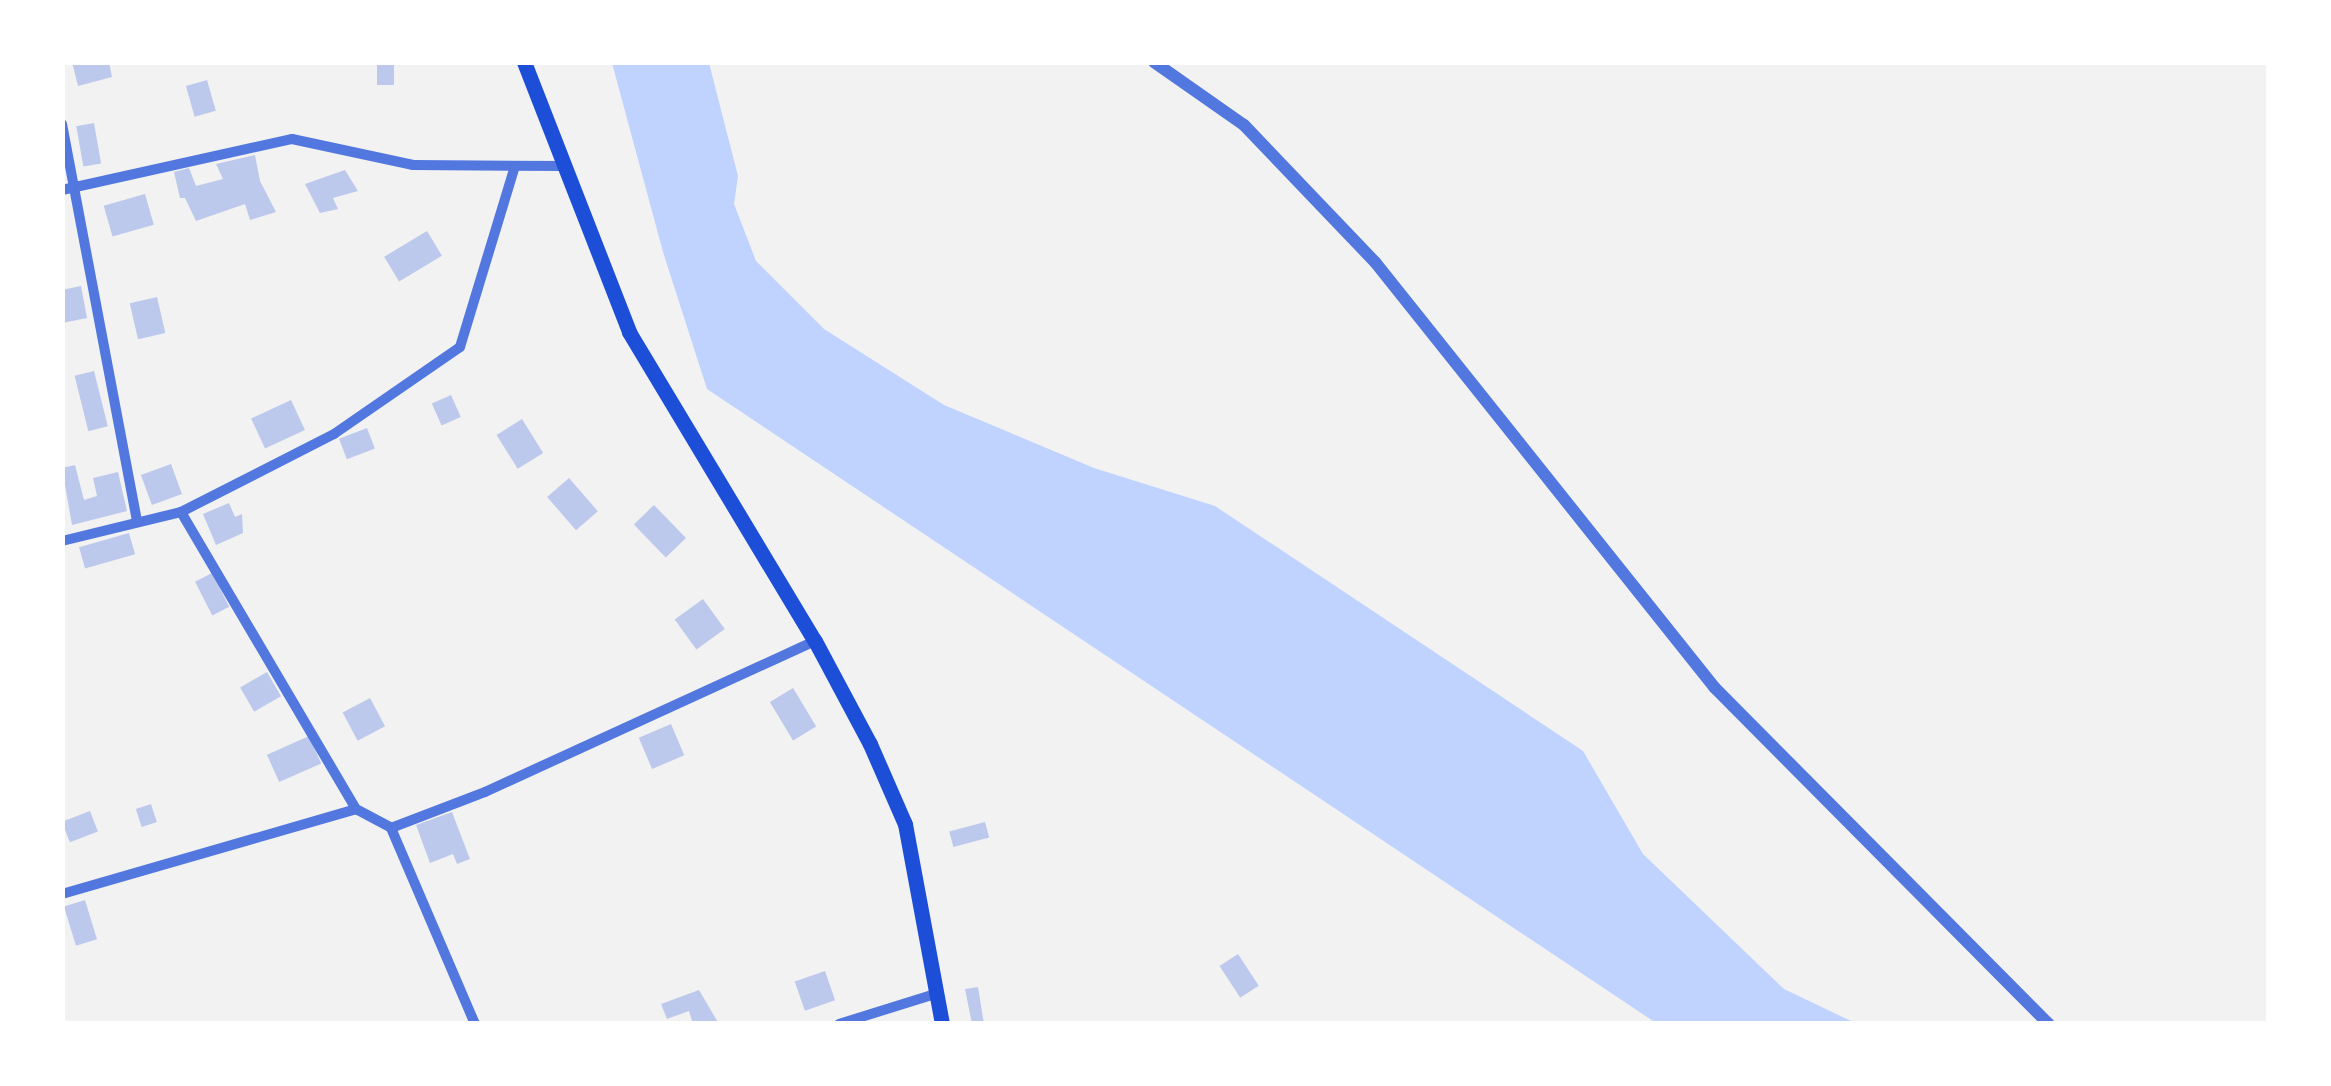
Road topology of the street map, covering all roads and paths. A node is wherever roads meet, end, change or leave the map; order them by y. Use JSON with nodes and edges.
{"nodes":[{"id":1,"x":524,"y":62,"type":"edge"},
{"id":2,"x":1154,"y":62,"type":"edge"},
{"id":3,"x":62,"y":124,"type":"edge"},
{"id":4,"x":515,"y":166,"type":"junction"},
{"id":5,"x":565,"y":166,"type":"junction"},
{"id":6,"x":76,"y":186,"type":"junction"},
{"id":7,"x":62,"y":190,"type":"edge"},
{"id":8,"x":181,"y":512,"type":"junction"},
{"id":9,"x":137,"y":522,"type":"junction"},
{"id":10,"x":62,"y":541,"type":"edge"},
{"id":11,"x":815,"y":641,"type":"junction"},
{"id":12,"x":356,"y":809,"type":"junction"},
{"id":13,"x":391,"y":828,"type":"junction"},
{"id":14,"x":62,"y":894,"type":"edge"},
{"id":15,"x":938,"y":994,"type":"junction"},
{"id":16,"x":475,"y":1024,"type":"edge"},
{"id":17,"x":839,"y":1024,"type":"edge"},
{"id":18,"x":942,"y":1024,"type":"edge"},
{"id":19,"x":2049,"y":1024,"type":"edge"}],
"edges":[{"from":1,"to":5,"type":"main road"},
{"from":2,"to":19,"type":"street"},
{"from":3,"to":6,"type":"street"},
{"from":4,"to":5,"type":"street"},
{"from":4,"to":6,"type":"street"},
{"from":4,"to":8,"type":"street"},
{"from":5,"to":11,"type":"main road"},
{"from":6,"to":7,"type":"street"},
{"from":6,"to":9,"type":"street"},
{"from":8,"to":9,"type":"street"},
{"from":8,"to":12,"type":"street"},
{"from":9,"to":10,"type":"street"},
{"from":11,"to":13,"type":"street"},
{"from":11,"to":15,"type":"main road"},
{"from":12,"to":13,"type":"street"},
{"from":12,"to":14,"type":"street"},
{"from":13,"to":16,"type":"street"},
{"from":15,"to":17,"type":"street"},
{"from":15,"to":18,"type":"main road"}]}
